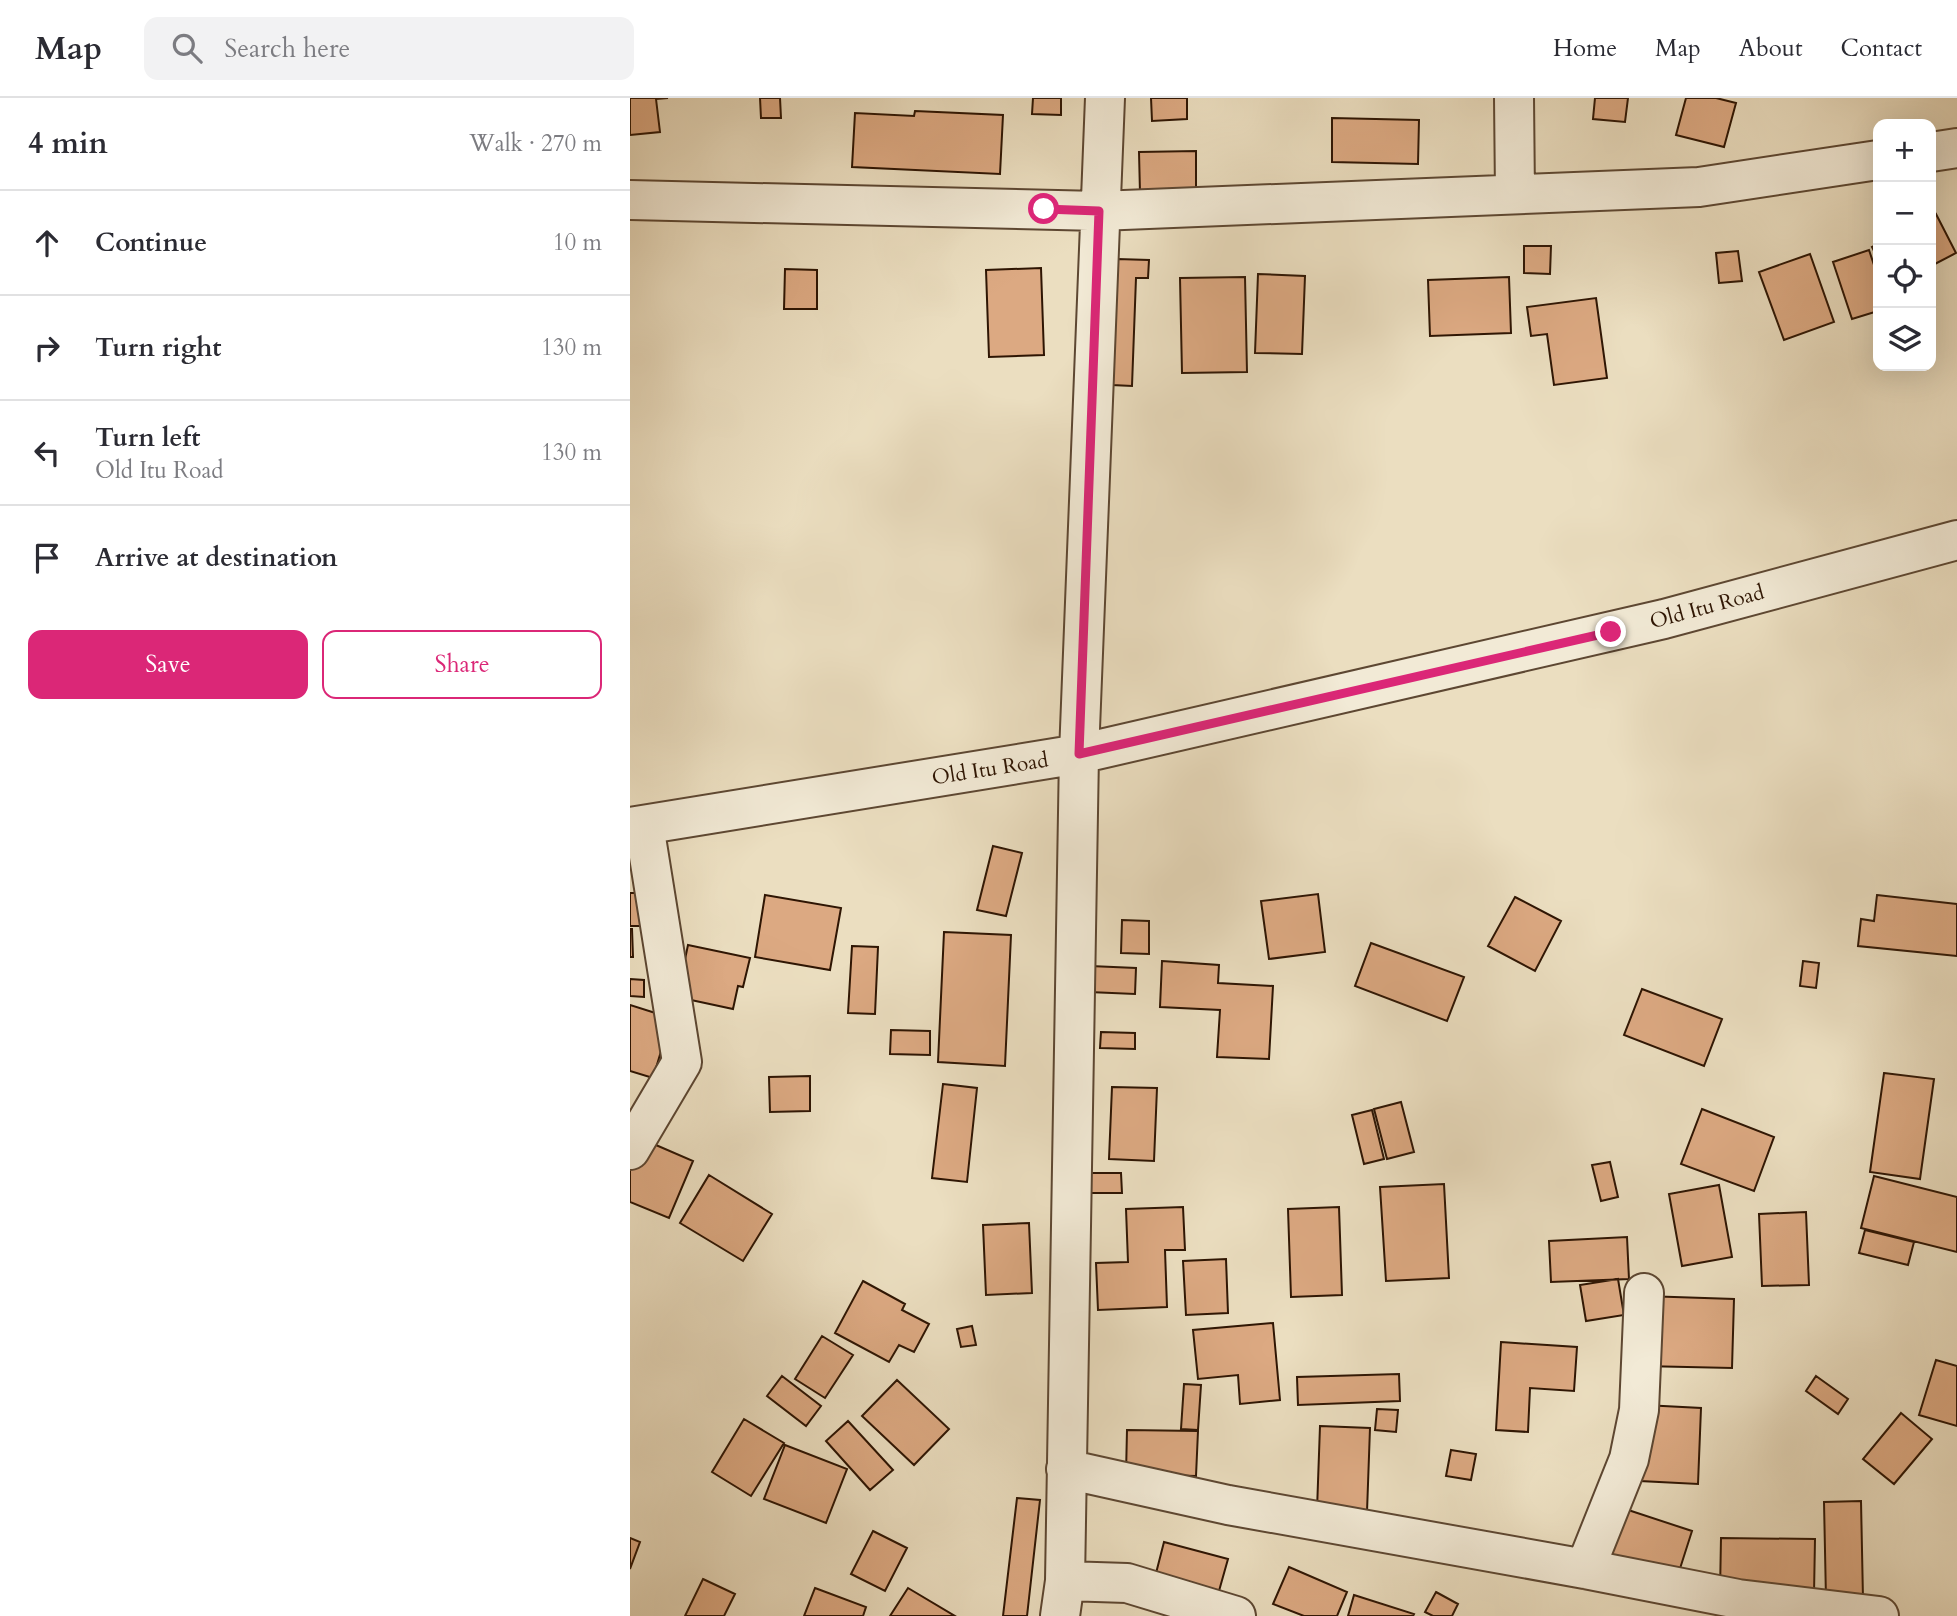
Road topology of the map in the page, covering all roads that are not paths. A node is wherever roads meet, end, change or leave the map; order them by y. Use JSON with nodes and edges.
{"nodes":[{"id":1,"x":1105,"y":98,"type":"edge"},
{"id":2,"x":1514,"y":98,"type":"edge"},
{"id":3,"x":1957,"y":148,"type":"edge"},
{"id":4,"x":1936,"y":151,"type":"edge"},
{"id":5,"x":1873,"y":161,"type":"edge"},
{"id":6,"x":1515,"y":194,"type":"junction"},
{"id":7,"x":630,"y":200,"type":"edge"},
{"id":8,"x":1099,"y":211,"type":"junction"},
{"id":9,"x":1957,"y":540,"type":"edge"},
{"id":10,"x":1079,"y":754,"type":"junction"},
{"id":11,"x":637,"y":826,"type":"edge"},
{"id":12,"x":630,"y":1150,"type":"edge"},
{"id":13,"x":1644,"y":1293,"type":"dead end"},
{"id":14,"x":1066,"y":1469,"type":"junction"},
{"id":15,"x":1585,"y":1569,"type":"junction"},
{"id":16,"x":1062,"y":1598,"type":"edge"},
{"id":17,"x":1236,"y":1616,"type":"edge"},
{"id":18,"x":1879,"y":1616,"type":"edge"}],
"edges":[{"from":1,"to":8,"type":"street"},
{"from":2,"to":6,"type":"street"},
{"from":3,"to":4,"type":"street"},
{"from":5,"to":6,"type":"street"},
{"from":6,"to":8,"type":"street"},
{"from":7,"to":8,"type":"street"},
{"from":8,"to":10,"type":"street"},
{"from":9,"to":10,"type":"street","name":"Old Itu Road"},
{"from":10,"to":11,"type":"street","name":"Old Itu Road"},
{"from":10,"to":14,"type":"street"},
{"from":11,"to":12,"type":"street"},
{"from":13,"to":15,"type":"street"},
{"from":14,"to":15,"type":"street"},
{"from":14,"to":16,"type":"street"},
{"from":15,"to":18,"type":"street"},
{"from":16,"to":17,"type":"street"}]}
